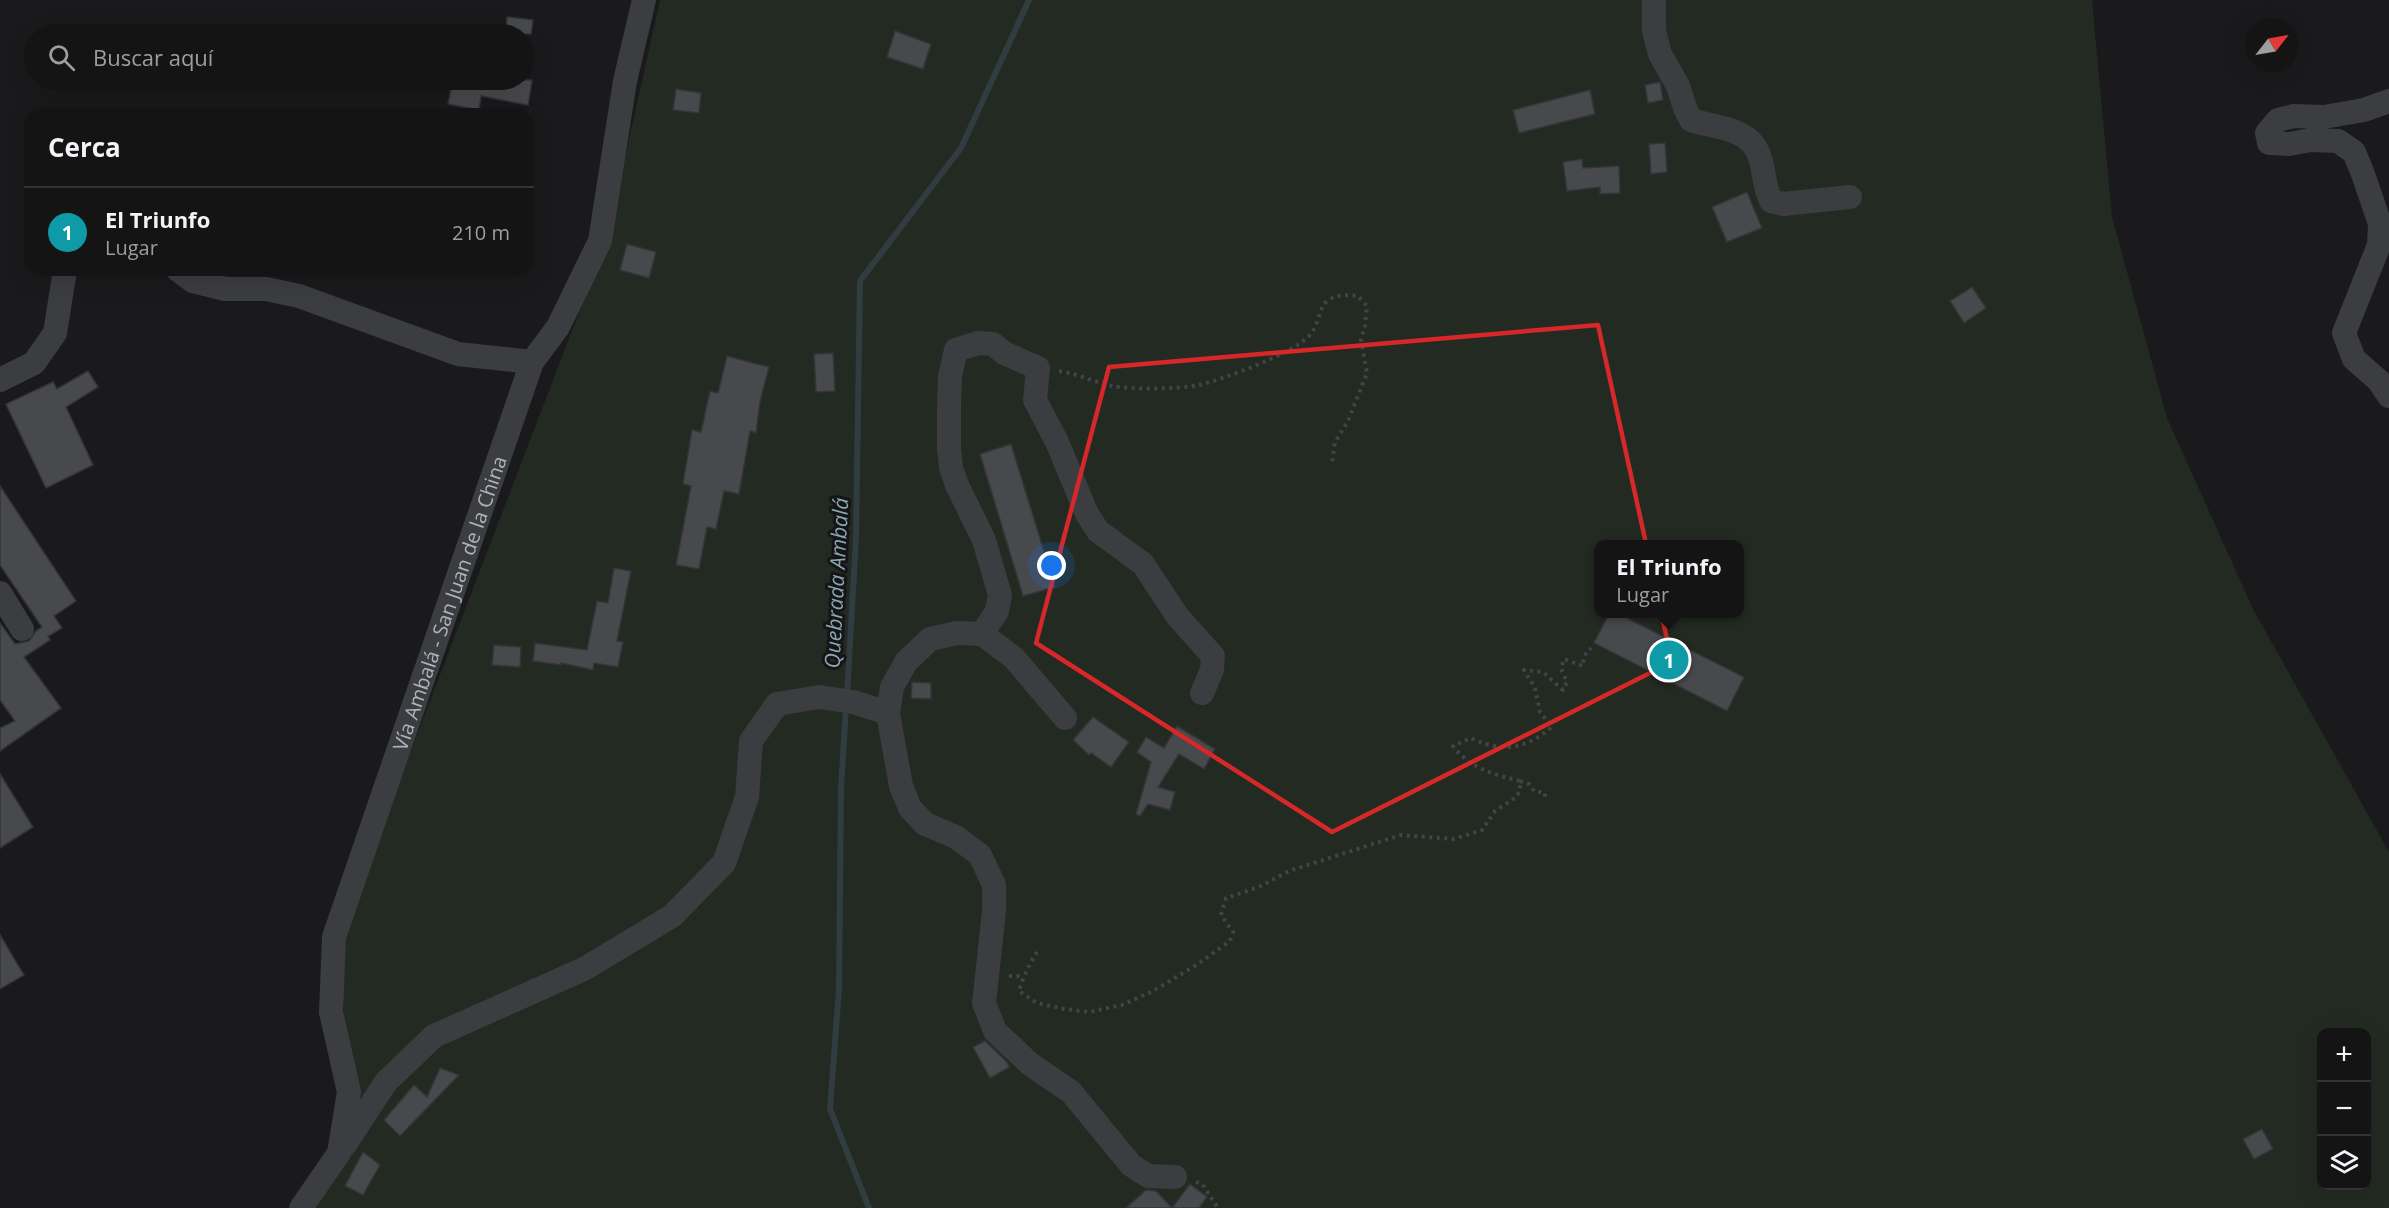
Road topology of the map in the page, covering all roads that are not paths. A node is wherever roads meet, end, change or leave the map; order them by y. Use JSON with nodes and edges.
{"nodes":[{"id":1,"x":644,"y":0,"type":"edge"},
{"id":2,"x":1654,"y":0,"type":"edge"},
{"id":3,"x":2389,"y":101,"type":"edge"},
{"id":4,"x":1850,"y":196,"type":"dead end"},
{"id":5,"x":64,"y":276,"type":"edge"},
{"id":6,"x":186,"y":276,"type":"edge"},
{"id":7,"x":532,"y":362,"type":"junction"},
{"id":8,"x":0,"y":380,"type":"edge"},
{"id":9,"x":2389,"y":396,"type":"edge"},
{"id":10,"x":0,"y":593,"type":"edge"},
{"id":11,"x":22,"y":629,"type":"dead end"},
{"id":12,"x":982,"y":634,"type":"junction"},
{"id":13,"x":1202,"y":693,"type":"dead end"},
{"id":14,"x":888,"y":713,"type":"junction"},
{"id":15,"x":1065,"y":718,"type":"dead end"},
{"id":16,"x":339,"y":1153,"type":"junction"},
{"id":17,"x":1175,"y":1177,"type":"road end"},
{"id":18,"x":301,"y":1208,"type":"edge"}],
"edges":[{"from":1,"to":7,"type":"street","name":"Vía Ambalá - San Juan de la China"},
{"from":2,"to":4,"type":"street"},
{"from":3,"to":9,"type":"street"},
{"from":5,"to":8,"type":"street"},
{"from":6,"to":7,"type":"street"},
{"from":7,"to":16,"type":"street","name":"Vía Ambalá - San Juan de la China"},
{"from":10,"to":11,"type":"street"},
{"from":12,"to":13,"type":"street"},
{"from":12,"to":14,"type":"street"},
{"from":12,"to":15,"type":"street"},
{"from":14,"to":16,"type":"street"},
{"from":14,"to":17,"type":"street"},
{"from":16,"to":18,"type":"street","name":"Vía Ambalá - San Juan de la China"}]}
